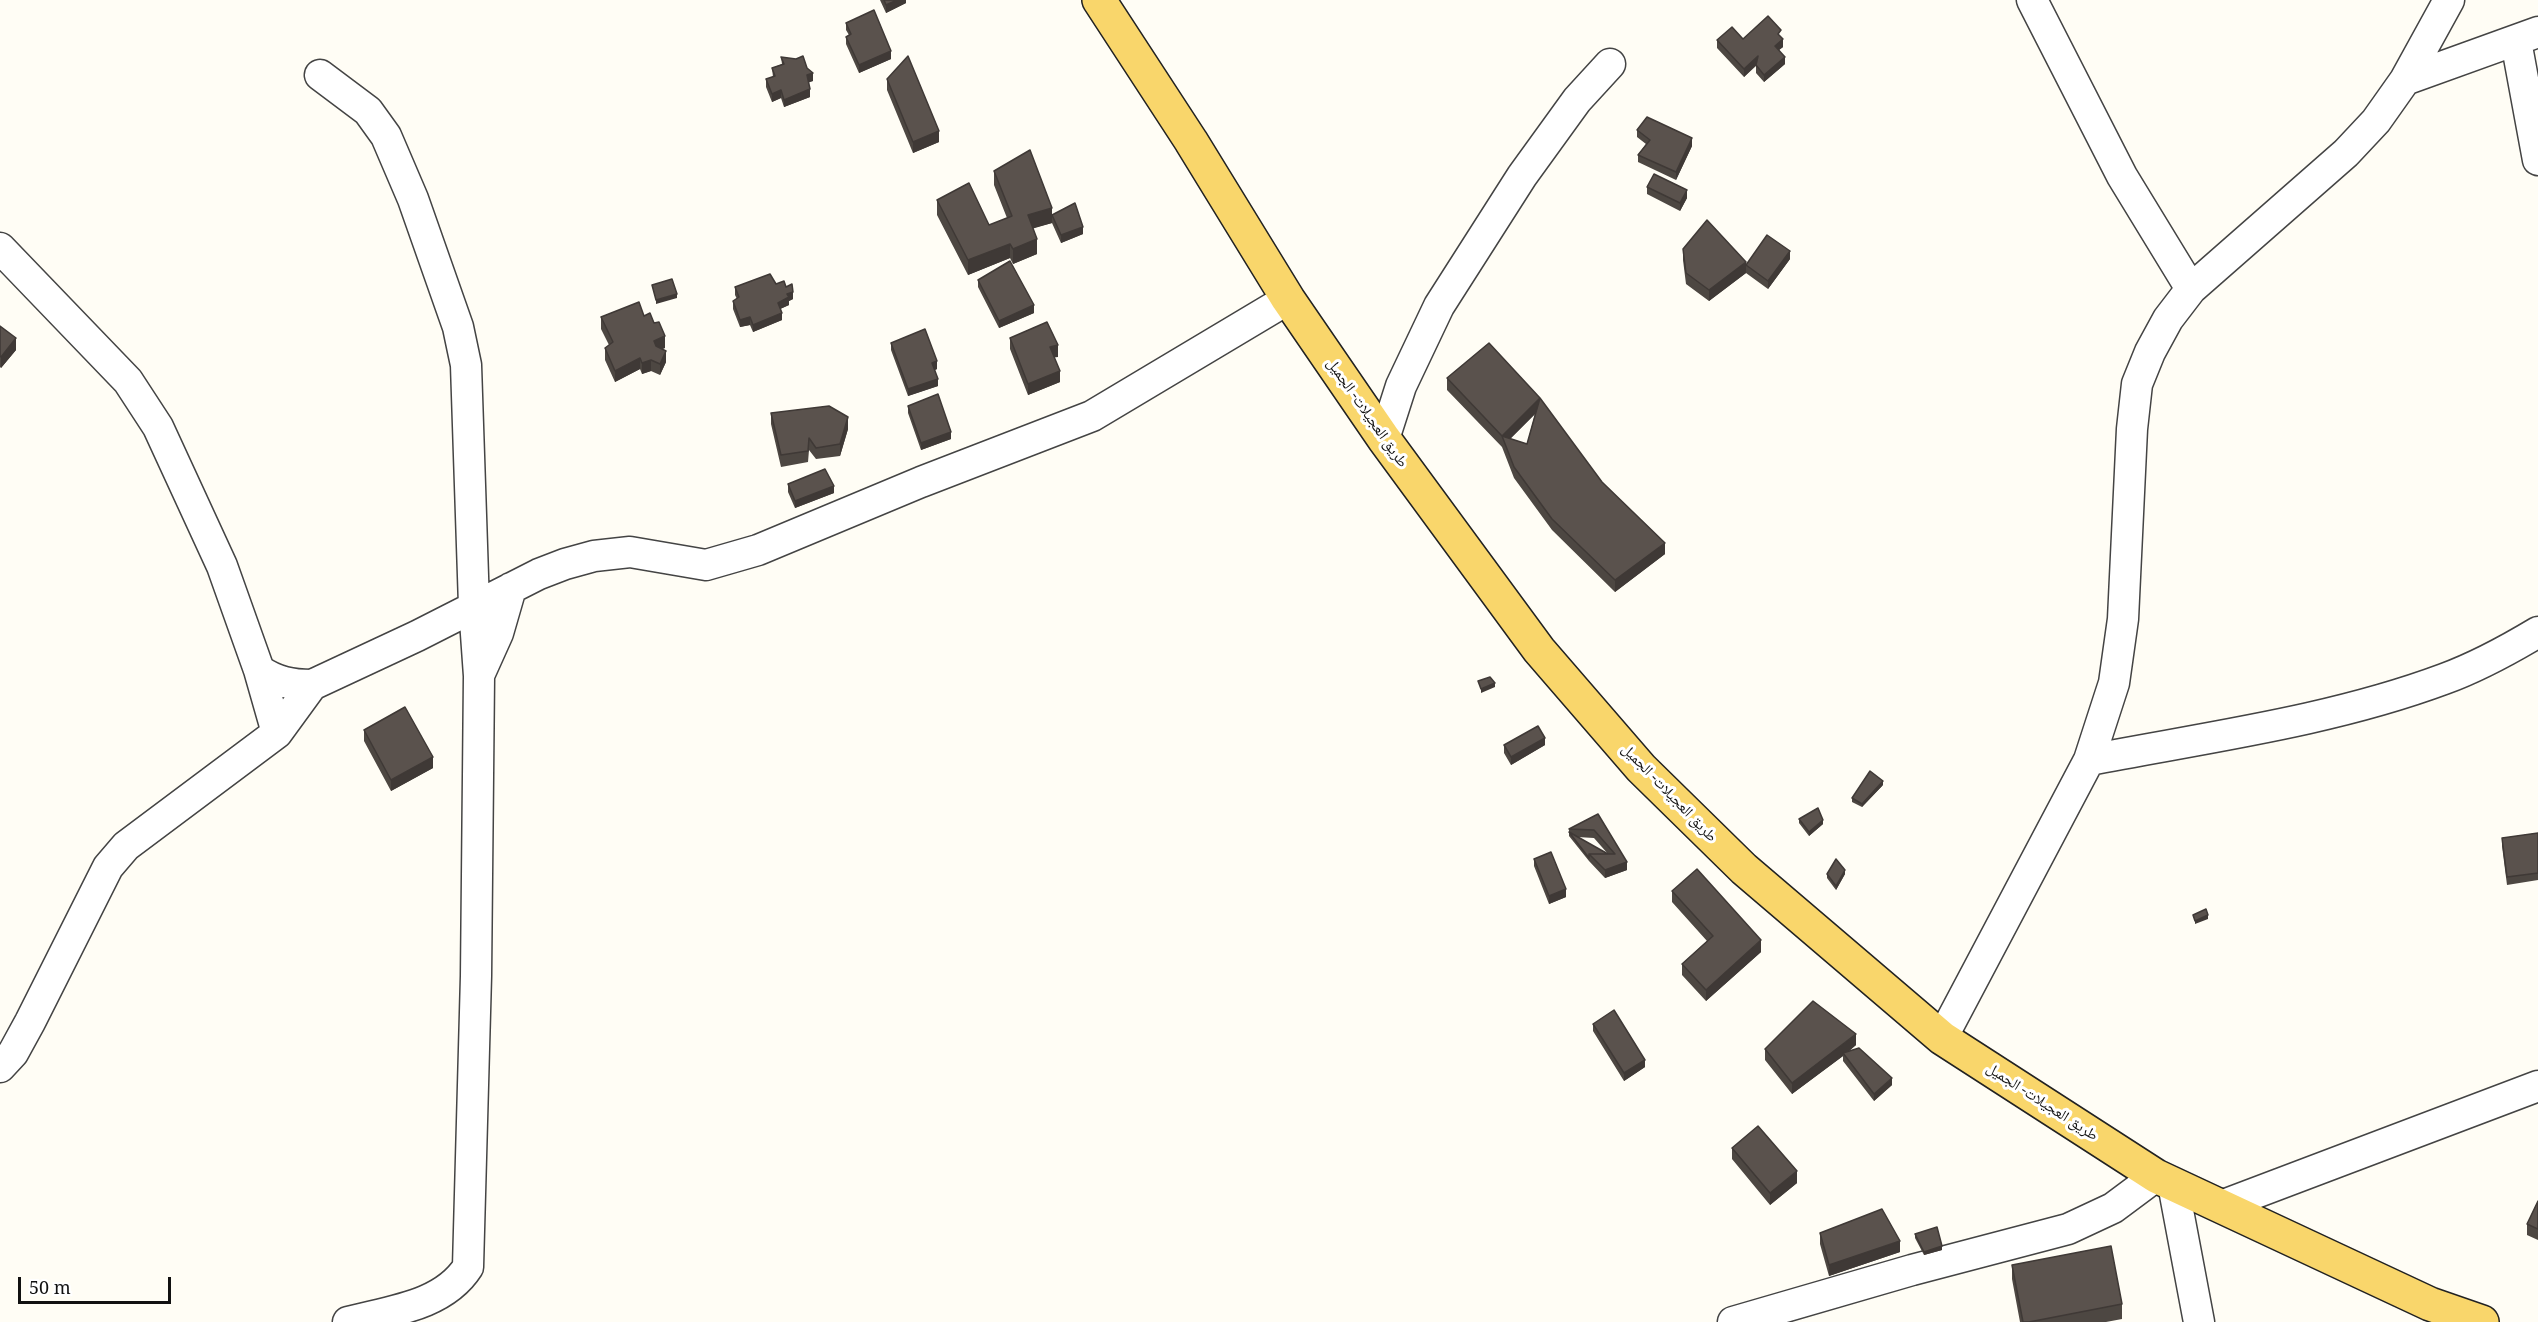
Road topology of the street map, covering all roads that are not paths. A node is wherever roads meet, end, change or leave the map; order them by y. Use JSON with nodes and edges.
{"nodes":[{"id":1,"x":1100,"y":0,"type":"edge"},
{"id":2,"x":2032,"y":0,"type":"edge"},
{"id":3,"x":2449,"y":0,"type":"edge"},
{"id":4,"x":2527,"y":36,"type":"edge"},
{"id":5,"x":1610,"y":64,"type":"dead end"},
{"id":6,"x":320,"y":75,"type":"dead end"},
{"id":7,"x":2405,"y":80,"type":"junction"},
{"id":8,"x":2538,"y":160,"type":"edge"},
{"id":9,"x":0,"y":248,"type":"edge"},
{"id":10,"x":2191,"y":290,"type":"junction"},
{"id":11,"x":1288,"y":299,"type":"junction"},
{"id":12,"x":1384,"y":439,"type":"junction"},
{"id":13,"x":511,"y":588,"type":"junction"},
{"id":14,"x":474,"y":606,"type":"junction"},
{"id":15,"x":2538,"y":633,"type":"edge"},
{"id":16,"x":259,"y":670,"type":"junction"},
{"id":17,"x":478,"y":676,"type":"junction"},
{"id":18,"x":312,"y":685,"type":"junction"},
{"id":19,"x":277,"y":733,"type":"junction"},
{"id":20,"x":2089,"y":760,"type":"junction"},
{"id":21,"x":1942,"y":1038,"type":"junction"},
{"id":22,"x":0,"y":1067,"type":"edge"},
{"id":23,"x":2538,"y":1086,"type":"edge"},
{"id":24,"x":2165,"y":1180,"type":"junction"},
{"id":25,"x":2221,"y":1206,"type":"junction"},
{"id":26,"x":348,"y":1322,"type":"edge"},
{"id":27,"x":1733,"y":1322,"type":"edge"},
{"id":28,"x":2199,"y":1322,"type":"edge"},
{"id":29,"x":2482,"y":1322,"type":"edge"}],
"edges":[{"from":1,"to":11,"type":"main road","name":"طريق العجيلات- الجميل"},
{"from":2,"to":10,"type":"street"},
{"from":3,"to":7,"type":"street"},
{"from":4,"to":7,"type":"street"},
{"from":4,"to":8,"type":"street"},
{"from":5,"to":12,"type":"street"},
{"from":6,"to":14,"type":"street"},
{"from":7,"to":10,"type":"street"},
{"from":9,"to":16,"type":"street"},
{"from":10,"to":20,"type":"street"},
{"from":11,"to":12,"type":"main road","name":"طريق العجيلات- الجميل"},
{"from":11,"to":13,"type":"street"},
{"from":12,"to":21,"type":"main road","name":"طريق العجيلات- الجميل"},
{"from":13,"to":14,"type":"street"},
{"from":13,"to":17,"type":"street"},
{"from":14,"to":17,"type":"street"},
{"from":14,"to":18,"type":"street"},
{"from":15,"to":20,"type":"street"},
{"from":16,"to":18,"type":"street"},
{"from":16,"to":19,"type":"street"},
{"from":17,"to":26,"type":"street"},
{"from":18,"to":19,"type":"street"},
{"from":19,"to":22,"type":"street"},
{"from":20,"to":21,"type":"street"},
{"from":21,"to":24,"type":"main road","name":"طريق العجيلات- الجميل"},
{"from":23,"to":25,"type":"street"},
{"from":24,"to":25,"type":"main road","name":"طريق العجيلات- الجميل"},
{"from":24,"to":27,"type":"street"},
{"from":24,"to":28,"type":"street"},
{"from":25,"to":29,"type":"main road","name":"طريق العجيلات- الجميل"}]}
